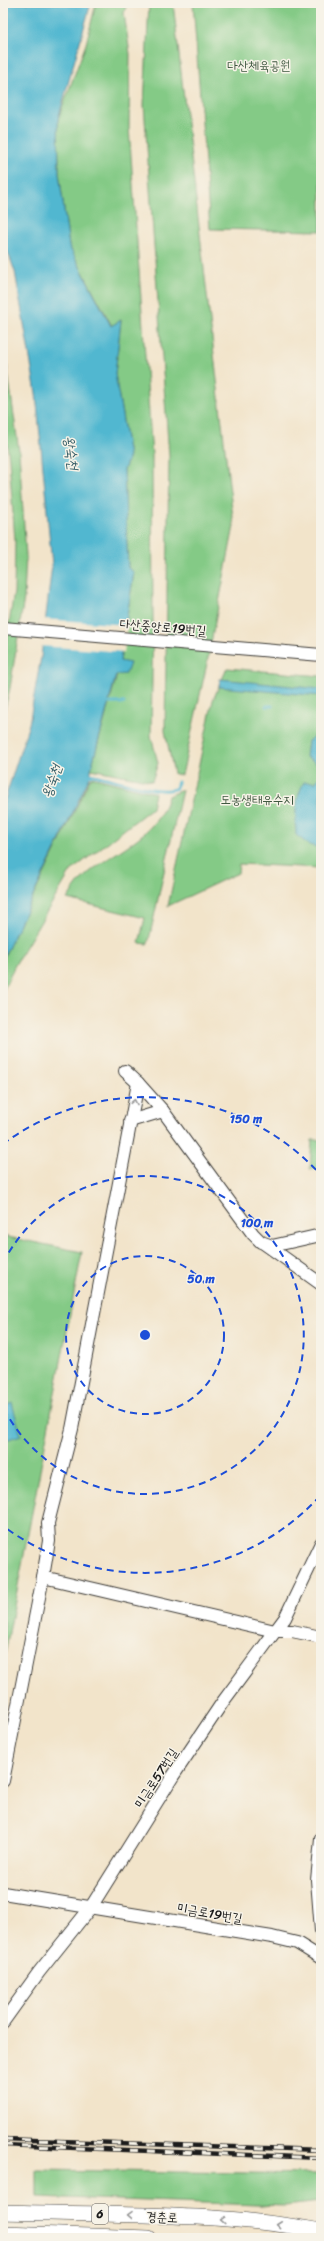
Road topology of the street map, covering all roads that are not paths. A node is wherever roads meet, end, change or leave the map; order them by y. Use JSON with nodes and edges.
{"nodes":[{"id":1,"x":3,"y":628,"type":"edge"},
{"id":2,"x":321,"y":655,"type":"edge"},
{"id":3,"x":125,"y":1071,"type":"dead end"},
{"id":4,"x":138,"y":1083,"type":"junction"},
{"id":5,"x":163,"y":1111,"type":"junction"},
{"id":6,"x":130,"y":1121,"type":"junction"},
{"id":7,"x":321,"y":1235,"type":"edge"},
{"id":8,"x":264,"y":1243,"type":"junction"},
{"id":9,"x":321,"y":1284,"type":"edge"},
{"id":10,"x":321,"y":1543,"type":"edge"},
{"id":11,"x":43,"y":1577,"type":"junction"},
{"id":12,"x":275,"y":1631,"type":"junction"},
{"id":13,"x":321,"y":1637,"type":"edge"},
{"id":14,"x":3,"y":1781,"type":"edge"},
{"id":15,"x":321,"y":1839,"type":"edge"},
{"id":16,"x":3,"y":1893,"type":"edge"},
{"id":17,"x":91,"y":1907,"type":"junction"},
{"id":18,"x":321,"y":1931,"type":"edge"},
{"id":19,"x":321,"y":1958,"type":"edge"},
{"id":20,"x":3,"y":2022,"type":"edge"},
{"id":21,"x":3,"y":2212,"type":"edge"},
{"id":22,"x":317,"y":2228,"type":"edge"},
{"id":23,"x":3,"y":2233,"type":"edge"},
{"id":24,"x":149,"y":2238,"type":"edge"}],
"edges":[{"from":1,"to":2,"type":"street","name":"다산중앙로19번길"},
{"from":3,"to":4,"type":"street"},
{"from":4,"to":5,"type":"street"},
{"from":6,"to":4,"type":"street","one_way":true},
{"from":5,"to":6,"type":"street"},
{"from":5,"to":8,"type":"street"},
{"from":6,"to":11,"type":"street"},
{"from":7,"to":8,"type":"street"},
{"from":8,"to":9,"type":"street"},
{"from":10,"to":12,"type":"street","name":"미금로57번길"},
{"from":11,"to":12,"type":"street"},
{"from":11,"to":14,"type":"street"},
{"from":12,"to":13,"type":"street"},
{"from":12,"to":17,"type":"street","name":"미금로57번길"},
{"from":15,"to":18,"type":"street"},
{"from":16,"to":17,"type":"street","name":"미금로19번길"},
{"from":17,"to":19,"type":"street","name":"미금로19번길"},
{"from":17,"to":20,"type":"street","name":"미금로57번길"},
{"from":22,"to":21,"type":"main road","name":"경춘로","number":"6","one_way":true},
{"from":23,"to":24,"type":"main road","name":"경춘로"}]}
